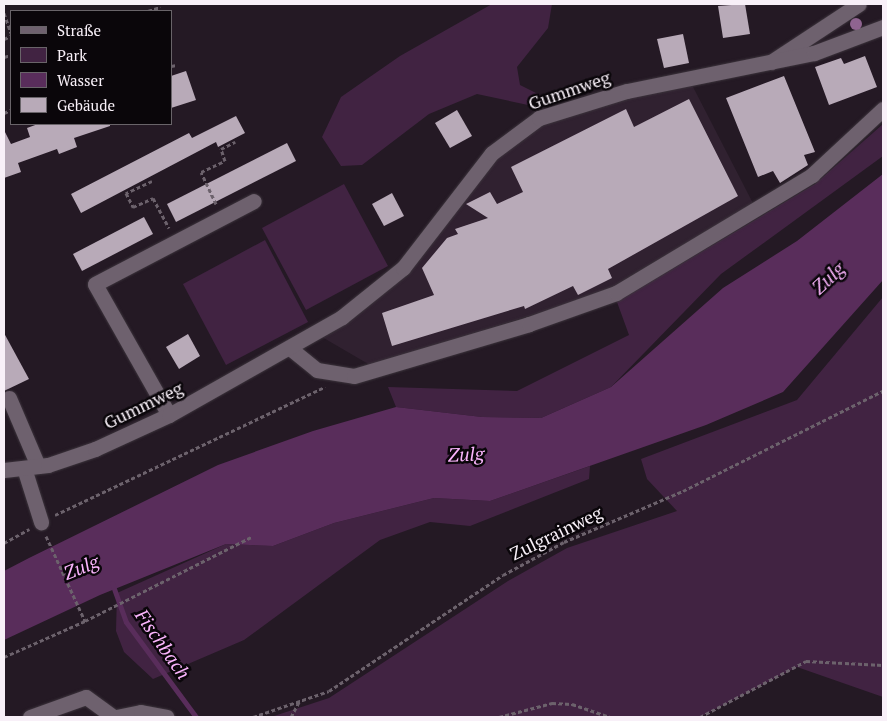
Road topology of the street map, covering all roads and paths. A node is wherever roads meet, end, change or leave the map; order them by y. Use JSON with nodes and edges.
{"nodes":[{"id":1,"x":859,"y":4,"type":"edge"},
{"id":2,"x":160,"y":7,"type":"dead end"},
{"id":3,"x":151,"y":10,"type":"edge"},
{"id":4,"x":4,"y":13,"type":"edge"},
{"id":5,"x":883,"y":27,"type":"edge"},
{"id":6,"x":10,"y":32,"type":"edge"},
{"id":7,"x":769,"y":64,"type":"junction"},
{"id":8,"x":177,"y":65,"type":"dead end"},
{"id":9,"x":172,"y":66,"type":"edge"},
{"id":10,"x":883,"y":109,"type":"edge"},
{"id":11,"x":235,"y":142,"type":"dead end"},
{"id":12,"x":152,"y":180,"type":"dead end"},
{"id":13,"x":254,"y":201,"type":"dead end"},
{"id":14,"x":223,"y":218,"type":"junction"},
{"id":15,"x":176,"y":242,"type":"junction"},
{"id":16,"x":291,"y":349,"type":"junction"},
{"id":17,"x":347,"y":377,"type":"junction"},
{"id":18,"x":883,"y":391,"type":"edge"},
{"id":19,"x":9,"y":398,"type":"dead end"},
{"id":20,"x":169,"y":415,"type":"junction"},
{"id":21,"x":31,"y":467,"type":"junction"},
{"id":22,"x":4,"y":470,"type":"edge"},
{"id":23,"x":43,"y":528,"type":"junction"},
{"id":24,"x":251,"y":537,"type":"dead end"},
{"id":25,"x":85,"y":621,"type":"junction"},
{"id":26,"x":4,"y":657,"type":"edge"},
{"id":27,"x":883,"y":665,"type":"edge"},
{"id":28,"x":300,"y":700,"type":"junction"},
{"id":29,"x":30,"y":717,"type":"edge"},
{"id":30,"x":115,"y":717,"type":"edge"},
{"id":31,"x":167,"y":717,"type":"edge"},
{"id":32,"x":253,"y":717,"type":"edge"},
{"id":33,"x":291,"y":717,"type":"edge"},
{"id":34,"x":499,"y":717,"type":"edge"},
{"id":35,"x":610,"y":717,"type":"edge"},
{"id":36,"x":700,"y":717,"type":"edge"}],
"edges":[{"from":1,"to":7,"type":"street"},
{"from":2,"to":3,"type":"path"},
{"from":4,"to":6,"type":"path"},
{"from":5,"to":7,"type":"street","name":"Gummweg"},
{"from":7,"to":16,"type":"street","name":"Gummweg"},
{"from":8,"to":9,"type":"path"},
{"from":10,"to":17,"type":"street"},
{"from":11,"to":14,"type":"path"},
{"from":12,"to":15,"type":"path"},
{"from":13,"to":14,"type":"street"},
{"from":14,"to":15,"type":"street"},
{"from":15,"to":20,"type":"street"},
{"from":16,"to":17,"type":"street"},
{"from":16,"to":20,"type":"street","name":"Gummweg"},
{"from":17,"to":23,"type":"path"},
{"from":18,"to":28,"type":"path","name":"Zulgrainweg"},
{"from":19,"to":21,"type":"street"},
{"from":20,"to":21,"type":"street","name":"Gummweg"},
{"from":21,"to":22,"type":"street","name":"Gummweg"},
{"from":21,"to":23,"type":"street"},
{"from":23,"to":25,"type":"path"},
{"from":24,"to":25,"type":"path"},
{"from":25,"to":26,"type":"path"},
{"from":27,"to":36,"type":"path"},
{"from":28,"to":32,"type":"path","name":"Zulgrainweg"},
{"from":28,"to":33,"type":"path"},
{"from":29,"to":30,"type":"street"},
{"from":30,"to":31,"type":"street"},
{"from":34,"to":35,"type":"path"}]}
